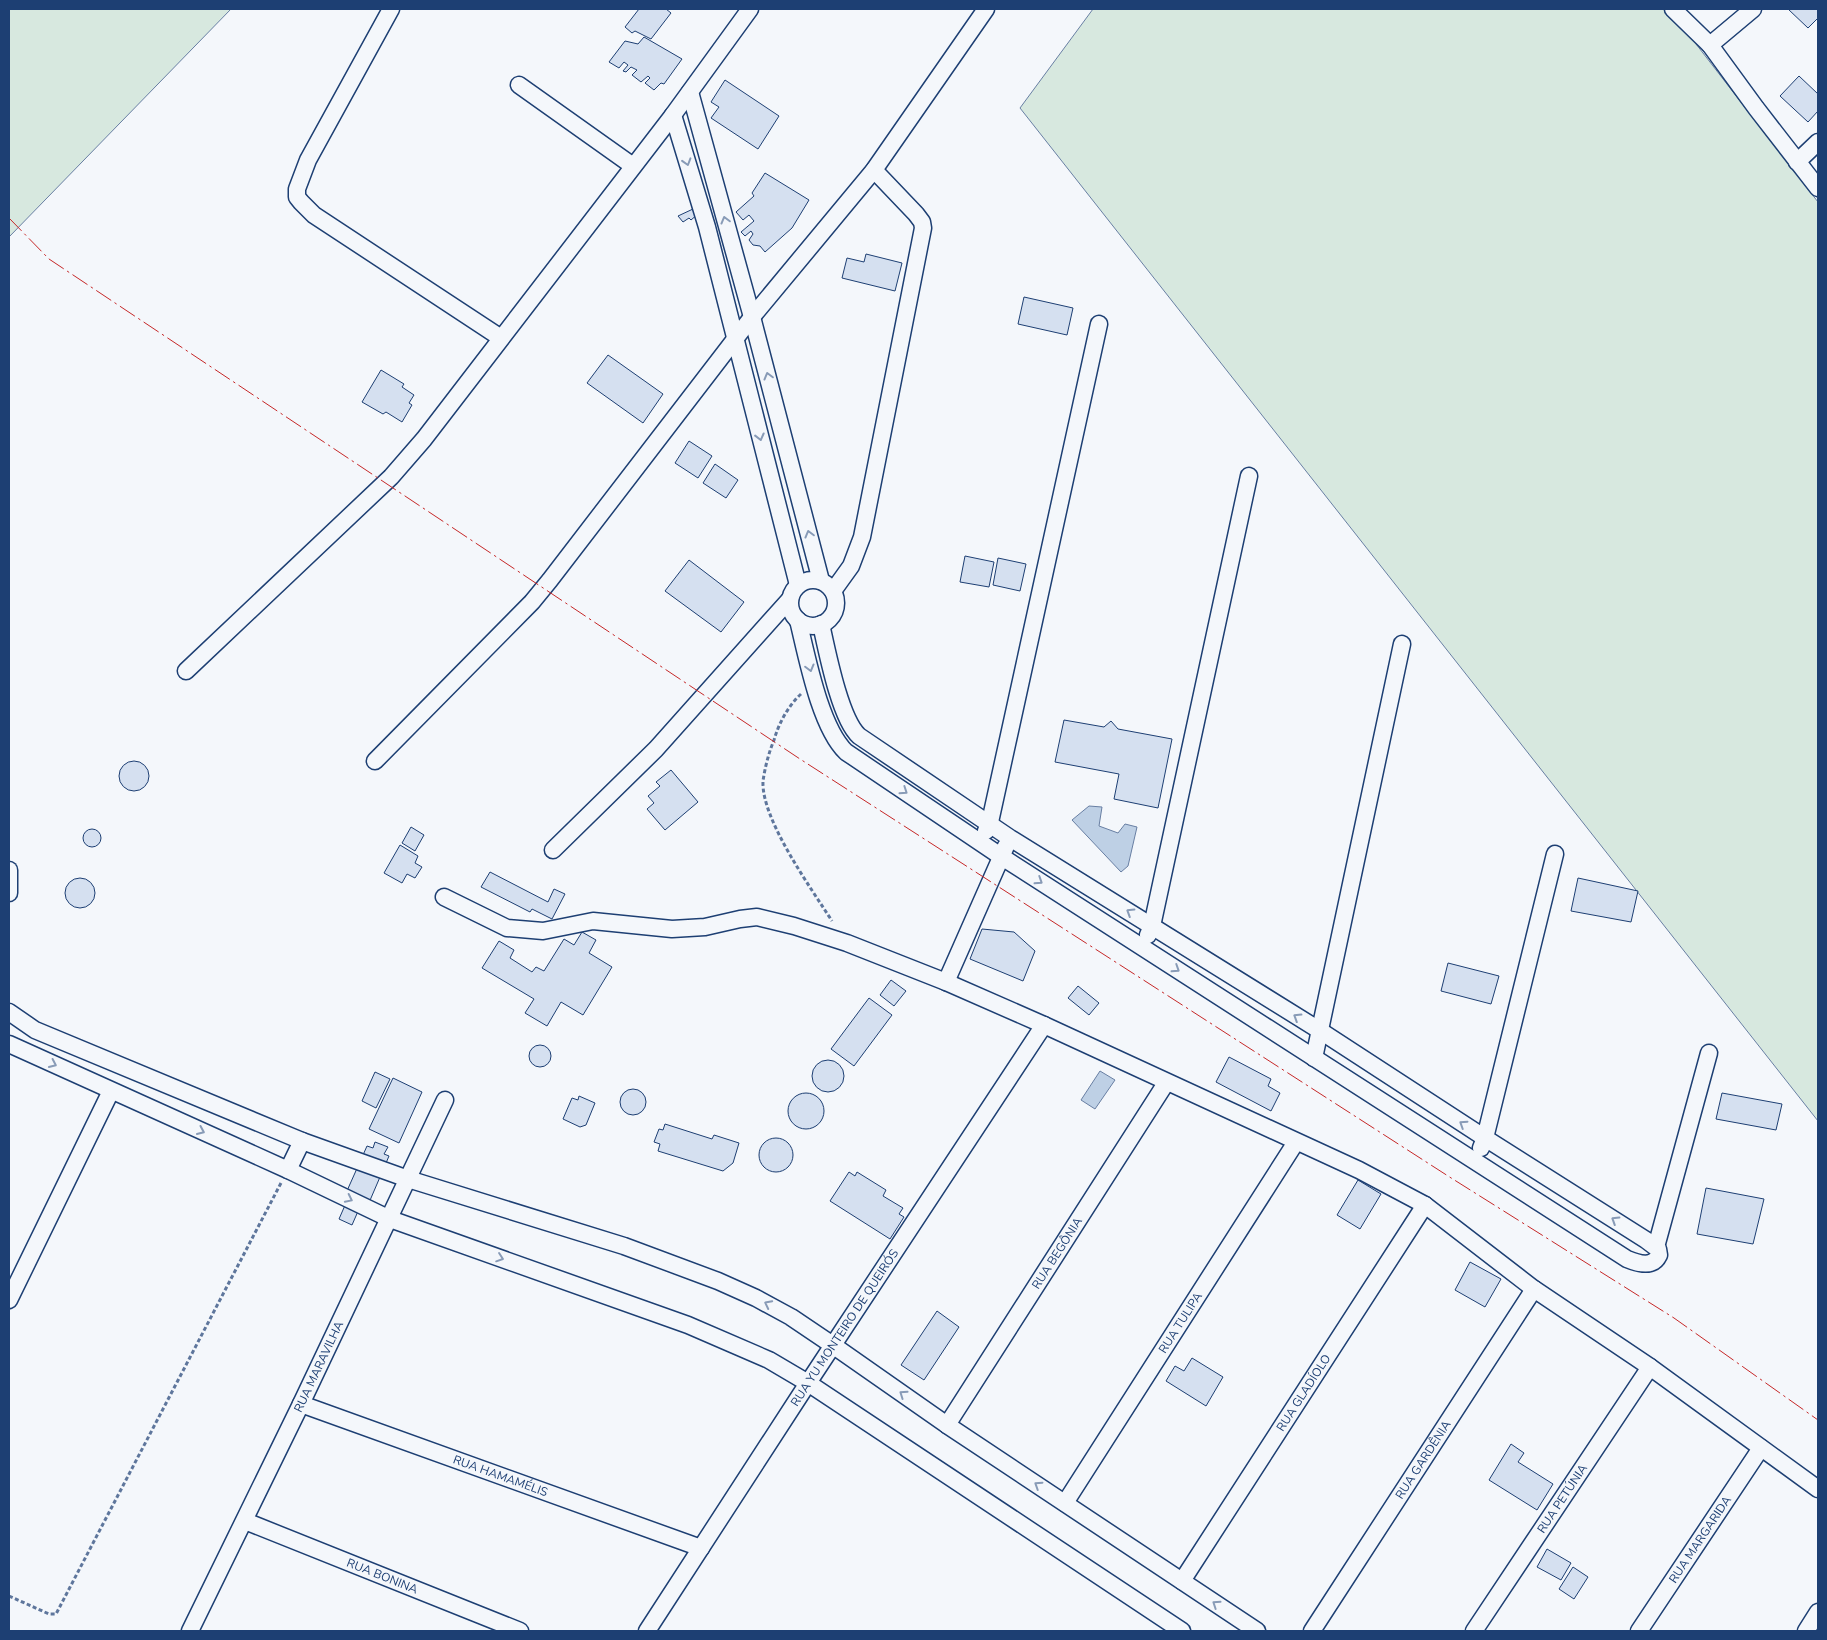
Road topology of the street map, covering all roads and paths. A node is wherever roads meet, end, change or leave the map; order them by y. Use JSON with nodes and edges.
{"nodes":[{"id":1,"x":391,"y":9,"type":"edge"},
{"id":2,"x":750,"y":9,"type":"edge"},
{"id":3,"x":986,"y":9,"type":"edge"},
{"id":4,"x":1673,"y":9,"type":"edge"},
{"id":5,"x":1753,"y":9,"type":"edge"},
{"id":6,"x":1710,"y":45,"type":"junction"},
{"id":7,"x":519,"y":85,"type":"dead end"},
{"id":8,"x":690,"y":92,"type":"junction"},
{"id":9,"x":673,"y":115,"type":"junction"},
{"id":10,"x":1818,"y":142,"type":"edge"},
{"id":11,"x":1797,"y":162,"type":"junction"},
{"id":12,"x":634,"y":166,"type":"junction"},
{"id":13,"x":874,"y":170,"type":"junction"},
{"id":14,"x":1818,"y":188,"type":"edge"},
{"id":15,"x":752,"y":317,"type":"junction"},
{"id":16,"x":1098,"y":324,"type":"dead end"},
{"id":17,"x":502,"y":338,"type":"junction"},
{"id":18,"x":735,"y":340,"type":"junction"},
{"id":19,"x":1249,"y":476,"type":"dead end"},
{"id":20,"x":827,"y":586,"type":"junction"},
{"id":21,"x":794,"y":592,"type":"junction"},
{"id":22,"x":798,"y":620,"type":"junction"},
{"id":23,"x":821,"y":624,"type":"junction"},
{"id":24,"x":1402,"y":644,"type":"dead end"},
{"id":25,"x":186,"y":671,"type":"dead end"},
{"id":26,"x":814,"y":681,"type":"junction"},
{"id":27,"x":375,"y":761,"type":"dead end"},
{"id":28,"x":990,"y":822,"type":"junction"},
{"id":29,"x":1010,"y":838,"type":"junction"},
{"id":30,"x":982,"y":843,"type":"junction"},
{"id":31,"x":553,"y":850,"type":"dead end"},
{"id":32,"x":1555,"y":854,"type":"dead end"},
{"id":33,"x":1002,"y":857,"type":"junction"},
{"id":34,"x":9,"y":870,"type":"edge"},
{"id":35,"x":9,"y":893,"type":"edge"},
{"id":36,"x":444,"y":897,"type":"dead end"},
{"id":37,"x":1152,"y":926,"type":"junction"},
{"id":38,"x":847,"y":943,"type":"junction"},
{"id":39,"x":1144,"y":948,"type":"junction"},
{"id":40,"x":946,"y":982,"type":"junction"},
{"id":41,"x":9,"y":1012,"type":"edge"},
{"id":42,"x":1044,"y":1025,"type":"junction"},
{"id":43,"x":1319,"y":1030,"type":"junction"},
{"id":44,"x":9,"y":1044,"type":"edge"},
{"id":45,"x":1709,"y":1054,"type":"dead end"},
{"id":46,"x":1314,"y":1058,"type":"junction"},
{"id":47,"x":1166,"y":1083,"type":"junction"},
{"id":48,"x":111,"y":1091,"type":"junction"},
{"id":49,"x":445,"y":1100,"type":"dead end"},
{"id":50,"x":1485,"y":1138,"type":"junction"},
{"id":51,"x":302,"y":1141,"type":"junction"},
{"id":52,"x":1296,"y":1142,"type":"junction"},
{"id":53,"x":1475,"y":1159,"type":"junction"},
{"id":54,"x":288,"y":1170,"type":"junction"},
{"id":55,"x":408,"y":1179,"type":"junction"},
{"id":56,"x":1426,"y":1205,"type":"junction"},
{"id":57,"x":390,"y":1219,"type":"junction"},
{"id":58,"x":1656,"y":1247,"type":"junction"},
{"id":59,"x":1534,"y":1289,"type":"junction"},
{"id":60,"x":9,"y":1300,"type":"edge"},
{"id":61,"x":834,"y":1346,"type":"junction"},
{"id":62,"x":1650,"y":1367,"type":"junction"},
{"id":63,"x":808,"y":1383,"type":"junction"},
{"id":64,"x":301,"y":1404,"type":"junction"},
{"id":65,"x":947,"y":1425,"type":"junction"},
{"id":66,"x":1761,"y":1448,"type":"junction"},
{"id":67,"x":1818,"y":1489,"type":"edge"},
{"id":68,"x":1065,"y":1503,"type":"junction"},
{"id":69,"x":245,"y":1521,"type":"junction"},
{"id":70,"x":701,"y":1548,"type":"junction"},
{"id":71,"x":1182,"y":1581,"type":"junction"},
{"id":72,"x":9,"y":1596,"type":"edge"},
{"id":73,"x":1818,"y":1612,"type":"edge"},
{"id":74,"x":190,"y":1631,"type":"edge"},
{"id":75,"x":520,"y":1631,"type":"edge"},
{"id":76,"x":647,"y":1631,"type":"edge"},
{"id":77,"x":1182,"y":1631,"type":"edge"},
{"id":78,"x":1257,"y":1631,"type":"edge"},
{"id":79,"x":1312,"y":1631,"type":"edge"},
{"id":80,"x":1474,"y":1631,"type":"edge"},
{"id":81,"x":1639,"y":1631,"type":"edge"},
{"id":82,"x":1806,"y":1631,"type":"edge"}],
"edges":[{"from":1,"to":17,"type":"street"},
{"from":2,"to":8,"type":"street"},
{"from":3,"to":13,"type":"street"},
{"from":4,"to":6,"type":"street"},
{"from":5,"to":6,"type":"street"},
{"from":6,"to":11,"type":"street"},
{"from":7,"to":12,"type":"street"},
{"from":8,"to":9,"type":"street"},
{"from":15,"to":8,"type":"street","one_way":true},
{"from":9,"to":12,"type":"street"},
{"from":9,"to":18,"type":"street","one_way":true},
{"from":10,"to":11,"type":"street"},
{"from":11,"to":14,"type":"street"},
{"from":12,"to":17,"type":"street"},
{"from":13,"to":15,"type":"street"},
{"from":13,"to":20,"type":"street"},
{"from":15,"to":18,"type":"street"},
{"from":20,"to":15,"type":"street","one_way":true},
{"from":16,"to":28,"type":"street"},
{"from":17,"to":25,"type":"street"},
{"from":18,"to":21,"type":"street","one_way":true},
{"from":18,"to":27,"type":"street"},
{"from":19,"to":37,"type":"street"},
{"from":20,"to":21,"type":"street"},
{"from":20,"to":23,"type":"street"},
{"from":21,"to":22,"type":"street"},
{"from":21,"to":31,"type":"street"},
{"from":22,"to":23,"type":"street"},
{"from":22,"to":26,"type":"street","one_way":true},
{"from":23,"to":28,"type":"street"},
{"from":24,"to":43,"type":"street"},
{"from":26,"to":30,"type":"street","one_way":true},
{"from":26,"to":38,"type":"path"},
{"from":28,"to":29,"type":"street"},
{"from":28,"to":30,"type":"street"},
{"from":29,"to":33,"type":"street"},
{"from":37,"to":29,"type":"street","one_way":true},
{"from":30,"to":33,"type":"street"},
{"from":32,"to":50,"type":"street"},
{"from":33,"to":39,"type":"street","one_way":true},
{"from":33,"to":40,"type":"street"},
{"from":34,"to":35,"type":"street"},
{"from":36,"to":38,"type":"street"},
{"from":37,"to":39,"type":"street"},
{"from":43,"to":37,"type":"street","one_way":true},
{"from":38,"to":40,"type":"street"},
{"from":39,"to":46,"type":"street","one_way":true},
{"from":40,"to":42,"type":"street"},
{"from":41,"to":51,"type":"street"},
{"from":42,"to":47,"type":"street"},
{"from":42,"to":61,"type":"street","name":"RUA YU MONTEIRO DE QUEIRÓS"},
{"from":43,"to":46,"type":"street"},
{"from":50,"to":43,"type":"street","one_way":true},
{"from":44,"to":48,"type":"street","one_way":true},
{"from":45,"to":58,"type":"street"},
{"from":46,"to":53,"type":"street"},
{"from":47,"to":52,"type":"street"},
{"from":47,"to":65,"type":"street","name":"RUA BEGÔNIA"},
{"from":48,"to":54,"type":"street","one_way":true},
{"from":48,"to":60,"type":"street"},
{"from":49,"to":55,"type":"street","name":"RUA MARAVILHA"},
{"from":50,"to":53,"type":"street"},
{"from":58,"to":50,"type":"street","one_way":true},
{"from":51,"to":54,"type":"street"},
{"from":51,"to":55,"type":"street"},
{"from":52,"to":56,"type":"street"},
{"from":52,"to":68,"type":"street","name":"RUA TULIPA"},
{"from":53,"to":58,"type":"street"},
{"from":54,"to":57,"type":"street","one_way":true},
{"from":54,"to":72,"type":"path"},
{"from":55,"to":57,"type":"street","name":"RUA MARAVILHA"},
{"from":61,"to":55,"type":"street","one_way":true},
{"from":56,"to":59,"type":"street"},
{"from":56,"to":71,"type":"street","name":"RUA GLADÍOLO"},
{"from":57,"to":63,"type":"street","one_way":true},
{"from":57,"to":64,"type":"street","name":"RUA MARAVILHA"},
{"from":59,"to":62,"type":"street"},
{"from":59,"to":79,"type":"street","name":"RUA GARDÊNIA"},
{"from":61,"to":63,"type":"street","name":"RUA YU MONTEIRO DE QUEIRÓS"},
{"from":65,"to":61,"type":"street","one_way":true},
{"from":62,"to":66,"type":"street"},
{"from":62,"to":80,"type":"street","name":"RUA PETÚNIA"},
{"from":63,"to":70,"type":"street","name":"RUA YU MONTEIRO DE QUEIRÓS"},
{"from":63,"to":77,"type":"street"},
{"from":64,"to":69,"type":"street","name":"RUA MARAVILHA"},
{"from":64,"to":70,"type":"street","name":"RUA HAMAMÉLIS"},
{"from":68,"to":65,"type":"street","one_way":true},
{"from":66,"to":67,"type":"street"},
{"from":66,"to":81,"type":"street","name":"RUA MARGARIDA"},
{"from":68,"to":71,"type":"street"},
{"from":69,"to":74,"type":"street","name":"RUA MARAVILHA"},
{"from":69,"to":75,"type":"street","name":"RUA BONINA"},
{"from":70,"to":76,"type":"street","name":"RUA YU MONTEIRO DE QUEIRÓS"},
{"from":78,"to":71,"type":"street","one_way":true},
{"from":73,"to":82,"type":"street"}]}
